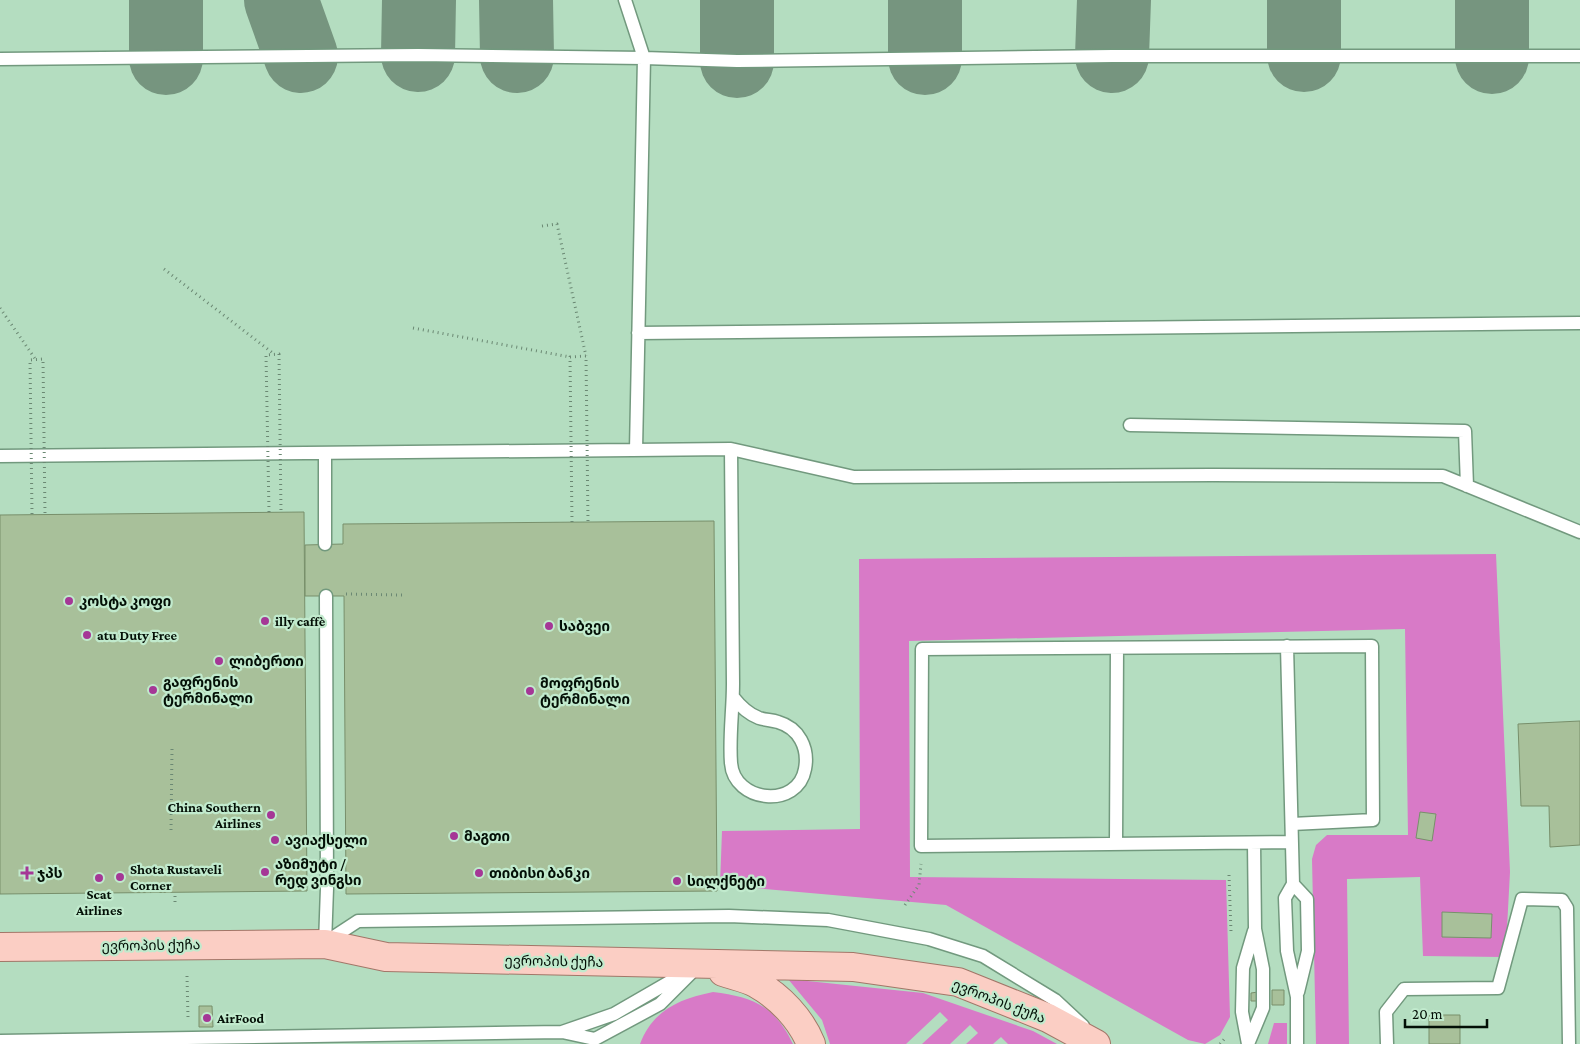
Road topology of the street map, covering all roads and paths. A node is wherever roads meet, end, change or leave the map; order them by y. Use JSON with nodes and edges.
{"nodes":[{"id":1,"x":625,"y":0,"type":"edge"},
{"id":2,"x":1580,"y":56,"type":"edge"},
{"id":3,"x":644,"y":58,"type":"junction"},
{"id":4,"x":0,"y":59,"type":"edge"},
{"id":5,"x":542,"y":226,"type":"dead end"},
{"id":6,"x":164,"y":269,"type":"dead end"},
{"id":7,"x":0,"y":308,"type":"edge"},
{"id":8,"x":1580,"y":323,"type":"edge"},
{"id":9,"x":413,"y":328,"type":"dead end"},
{"id":10,"x":638,"y":333,"type":"junction"},
{"id":11,"x":274,"y":354,"type":"junction"},
{"id":12,"x":586,"y":356,"type":"junction"},
{"id":13,"x":570,"y":357,"type":"junction"},
{"id":14,"x":36,"y":360,"type":"junction"},
{"id":15,"x":1130,"y":425,"type":"dead end"},
{"id":16,"x":731,"y":449,"type":"junction"},
{"id":17,"x":636,"y":450,"type":"junction"},
{"id":18,"x":325,"y":453,"type":"junction"},
{"id":19,"x":0,"y":456,"type":"edge"},
{"id":20,"x":1467,"y":486,"type":"junction"},
{"id":21,"x":269,"y":512,"type":"dead end"},
{"id":22,"x":281,"y":512,"type":"dead end"},
{"id":23,"x":32,"y":514,"type":"dead end"},
{"id":24,"x":45,"y":514,"type":"dead end"},
{"id":25,"x":572,"y":522,"type":"dead end"},
{"id":26,"x":588,"y":522,"type":"dead end"},
{"id":27,"x":1580,"y":532,"type":"edge"},
{"id":28,"x":326,"y":544,"type":"dead end"},
{"id":29,"x":346,"y":594,"type":"dead end"},
{"id":30,"x":402,"y":595,"type":"dead end"},
{"id":31,"x":326,"y":596,"type":"dead end"},
{"id":32,"x":1287,"y":646,"type":"junction"},
{"id":33,"x":1117,"y":648,"type":"junction"},
{"id":34,"x":733,"y":697,"type":"junction"},
{"id":35,"x":172,"y":749,"type":"dead end"},
{"id":36,"x":1292,"y":824,"type":"junction"},
{"id":37,"x":171,"y":830,"type":"dead end"},
{"id":38,"x":1292,"y":842,"type":"junction"},
{"id":39,"x":1116,"y":843,"type":"junction"},
{"id":40,"x":1254,"y":843,"type":"junction"},
{"id":41,"x":920,"y":846,"type":"junction"},
{"id":42,"x":1293,"y":884,"type":"junction"},
{"id":43,"x":175,"y":892,"type":"dead end"},
{"id":44,"x":175,"y":902,"type":"dead end"},
{"id":45,"x":905,"y":905,"type":"dead end"},
{"id":46,"x":1255,"y":929,"type":"junction"},
{"id":47,"x":325,"y":944,"type":"junction"},
{"id":48,"x":0,"y":947,"type":"edge"},
{"id":49,"x":1574,"y":950,"type":"edge"},
{"id":50,"x":700,"y":964,"type":"junction"},
{"id":51,"x":187,"y":976,"type":"dead end"},
{"id":52,"x":1297,"y":996,"type":"junction"},
{"id":53,"x":562,"y":1032,"type":"junction"},
{"id":54,"x":188,"y":1038,"type":"junction"},
{"id":55,"x":0,"y":1042,"type":"edge"},
{"id":56,"x":168,"y":1042,"type":"edge"},
{"id":57,"x":811,"y":1044,"type":"edge"},
{"id":58,"x":1096,"y":1044,"type":"edge"},
{"id":59,"x":1104,"y":1044,"type":"edge"},
{"id":60,"x":1248,"y":1044,"type":"edge"},
{"id":61,"x":1297,"y":1044,"type":"edge"},
{"id":62,"x":1387,"y":1044,"type":"edge"},
{"id":63,"x":1569,"y":1044,"type":"edge"}],
"edges":[{"from":1,"to":3,"type":"lane"},
{"from":2,"to":3,"type":"lane"},
{"from":3,"to":4,"type":"lane"},
{"from":3,"to":10,"type":"lane"},
{"from":5,"to":12,"type":"path"},
{"from":6,"to":11,"type":"path"},
{"from":7,"to":14,"type":"path"},
{"from":8,"to":10,"type":"lane"},
{"from":9,"to":13,"type":"path"},
{"from":10,"to":17,"type":"lane"},
{"from":11,"to":21,"type":"path","bridge":true},
{"from":11,"to":22,"type":"path","bridge":true},
{"from":12,"to":13,"type":"path","bridge":true},
{"from":12,"to":26,"type":"path","bridge":true},
{"from":13,"to":25,"type":"path","bridge":true},
{"from":14,"to":23,"type":"path","bridge":true},
{"from":14,"to":24,"type":"path","bridge":true},
{"from":15,"to":20,"type":"lane"},
{"from":16,"to":17,"type":"lane"},
{"from":16,"to":20,"type":"lane"},
{"from":16,"to":34,"type":"lane"},
{"from":17,"to":18,"type":"lane"},
{"from":18,"to":19,"type":"lane"},
{"from":18,"to":28,"type":"lane"},
{"from":20,"to":27,"type":"lane"},
{"from":29,"to":30,"type":"path"},
{"from":31,"to":47,"type":"lane"},
{"from":32,"to":33,"type":"lane"},
{"from":32,"to":36,"type":"lane"},
{"from":32,"to":36,"type":"lane"},
{"from":33,"to":39,"type":"lane"},
{"from":33,"to":41,"type":"lane"},
{"from":34,"to":34,"type":"lane"},
{"from":35,"to":37,"type":"path"},
{"from":36,"to":38,"type":"lane"},
{"from":38,"to":40,"type":"lane"},
{"from":38,"to":42,"type":"lane"},
{"from":39,"to":40,"type":"lane"},
{"from":39,"to":41,"type":"lane"},
{"from":40,"to":46,"type":"lane"},
{"from":41,"to":45,"type":"path"},
{"from":42,"to":52,"type":"lane"},
{"from":42,"to":52,"type":"lane"},
{"from":43,"to":44,"type":"path"},
{"from":46,"to":60,"type":"lane"},
{"from":46,"to":60,"type":"lane"},
{"from":47,"to":48,"type":"main road","name":"ევროპის ქუჩა"},
{"from":47,"to":50,"type":"main road","name":"ევროპის ქუჩა"},
{"from":47,"to":59,"type":"lane"},
{"from":49,"to":62,"type":"lane"},
{"from":49,"to":63,"type":"lane"},
{"from":50,"to":53,"type":"lane"},
{"from":50,"to":53,"type":"lane"},
{"from":50,"to":57,"type":"main road"},
{"from":50,"to":58,"type":"main road","name":"ევროპის ქუჩა"},
{"from":51,"to":54,"type":"path"},
{"from":52,"to":61,"type":"lane"},
{"from":53,"to":54,"type":"lane"},
{"from":54,"to":56,"type":"lane"},
{"from":55,"to":56,"type":"lane"}]}
